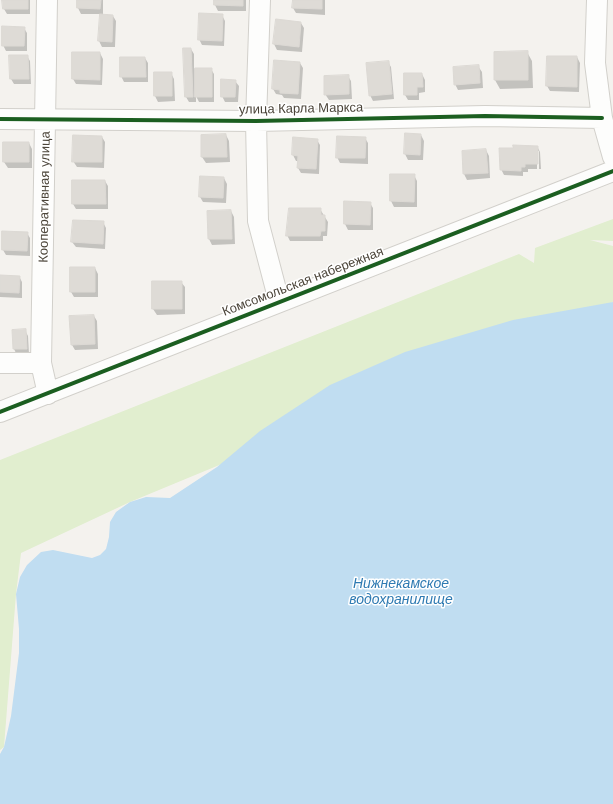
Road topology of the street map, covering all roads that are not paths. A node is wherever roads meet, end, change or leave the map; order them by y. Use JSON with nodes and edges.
{"nodes":[{"id":1,"x":47,"y":0,"type":"edge"},
{"id":2,"x":260,"y":0,"type":"edge"},
{"id":3,"x":597,"y":0,"type":"edge"},
{"id":4,"x":46,"y":118,"type":"junction"},
{"id":5,"x":602,"y":118,"type":"junction"},
{"id":6,"x":0,"y":119,"type":"edge"},
{"id":7,"x":256,"y":121,"type":"junction"},
{"id":8,"x":613,"y":157,"type":"edge"},
{"id":9,"x":613,"y":171,"type":"edge"},
{"id":10,"x":279,"y":301,"type":"junction"},
{"id":11,"x":0,"y":363,"type":"edge"},
{"id":12,"x":41,"y":363,"type":"junction"},
{"id":13,"x":48,"y":394,"type":"junction"},
{"id":14,"x":0,"y":412,"type":"edge"}],
"edges":[{"from":1,"to":4,"type":"street","name":"Кооперативная улица"},
{"from":2,"to":7,"type":"street"},
{"from":3,"to":5,"type":"street"},
{"from":4,"to":6,"type":"street","name":"улица Карла Маркса"},
{"from":4,"to":7,"type":"street","name":"улица Карла Маркса"},
{"from":4,"to":12,"type":"street","name":"Кооперативная улица"},
{"from":5,"to":7,"type":"street","name":"улица Карла Маркса"},
{"from":5,"to":8,"type":"street"},
{"from":7,"to":10,"type":"street"},
{"from":9,"to":10,"type":"street","name":"Комсомольская набережная"},
{"from":10,"to":13,"type":"street","name":"Комсомольская набережная"},
{"from":11,"to":12,"type":"street"},
{"from":12,"to":13,"type":"street","name":"Кооперативная улица"},
{"from":13,"to":14,"type":"street","name":"Комсомольская набережная"}]}
